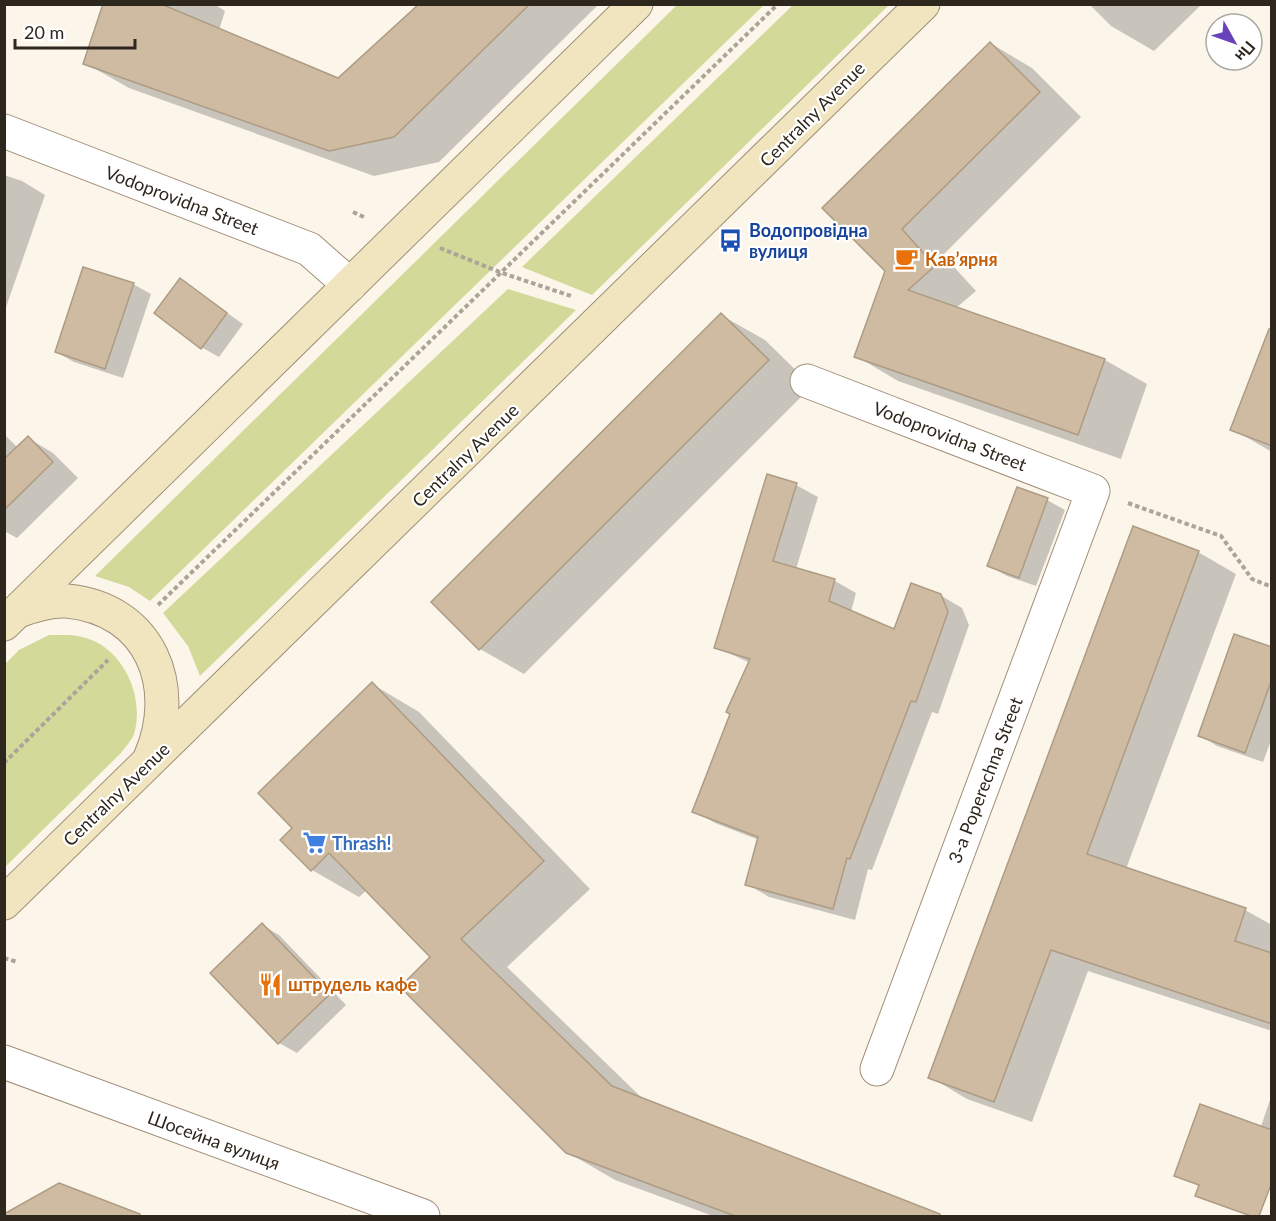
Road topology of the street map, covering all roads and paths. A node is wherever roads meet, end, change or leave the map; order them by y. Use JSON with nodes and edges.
{"nodes":[{"id":1,"x":636,"y":4,"type":"edge"},
{"id":2,"x":777,"y":4,"type":"edge"},
{"id":3,"x":923,"y":4,"type":"edge"},
{"id":4,"x":4,"y":131,"type":"edge"},
{"id":5,"x":353,"y":212,"type":"dead end"},
{"id":6,"x":402,"y":233,"type":"junction"},
{"id":7,"x":502,"y":273,"type":"junction"},
{"id":8,"x":350,"y":285,"type":"junction"},
{"id":9,"x":574,"y":298,"type":"dead end"},
{"id":10,"x":807,"y":381,"type":"dead end"},
{"id":11,"x":1093,"y":491,"type":"junction"},
{"id":12,"x":1272,"y":587,"type":"edge"},
{"id":13,"x":11,"y":617,"type":"edge"},
{"id":14,"x":134,"y":631,"type":"junction"},
{"id":15,"x":4,"y":762,"type":"edge"},
{"id":16,"x":148,"y":762,"type":"junction"},
{"id":17,"x":4,"y":903,"type":"edge"},
{"id":18,"x":4,"y":958,"type":"edge"},
{"id":19,"x":17,"y":962,"type":"dead end"},
{"id":20,"x":4,"y":1062,"type":"edge"},
{"id":21,"x":877,"y":1069,"type":"dead end"},
{"id":22,"x":423,"y":1216,"type":"edge"}],
"edges":[{"from":1,"to":6,"type":"main road"},
{"from":2,"to":7,"type":"path"},
{"from":3,"to":16,"type":"main road","name":"Centralny Avenue"},
{"from":4,"to":8,"type":"street","name":"Vodoprovidna Street"},
{"from":5,"to":6,"type":"path"},
{"from":6,"to":7,"type":"path"},
{"from":6,"to":8,"type":"main road"},
{"from":7,"to":9,"type":"path"},
{"from":7,"to":14,"type":"path"},
{"from":8,"to":13,"type":"main road"},
{"from":10,"to":11,"type":"street","name":"Vodoprovidna Street"},
{"from":11,"to":12,"type":"path"},
{"from":11,"to":21,"type":"street","name":"3-a Poperechna Street"},
{"from":13,"to":14,"type":"main road"},
{"from":14,"to":15,"type":"path"},
{"from":14,"to":16,"type":"main road"},
{"from":16,"to":17,"type":"main road","name":"Centralny Avenue"},
{"from":18,"to":19,"type":"path"},
{"from":20,"to":22,"type":"street","name":"Шосейна вулиця"}]}
